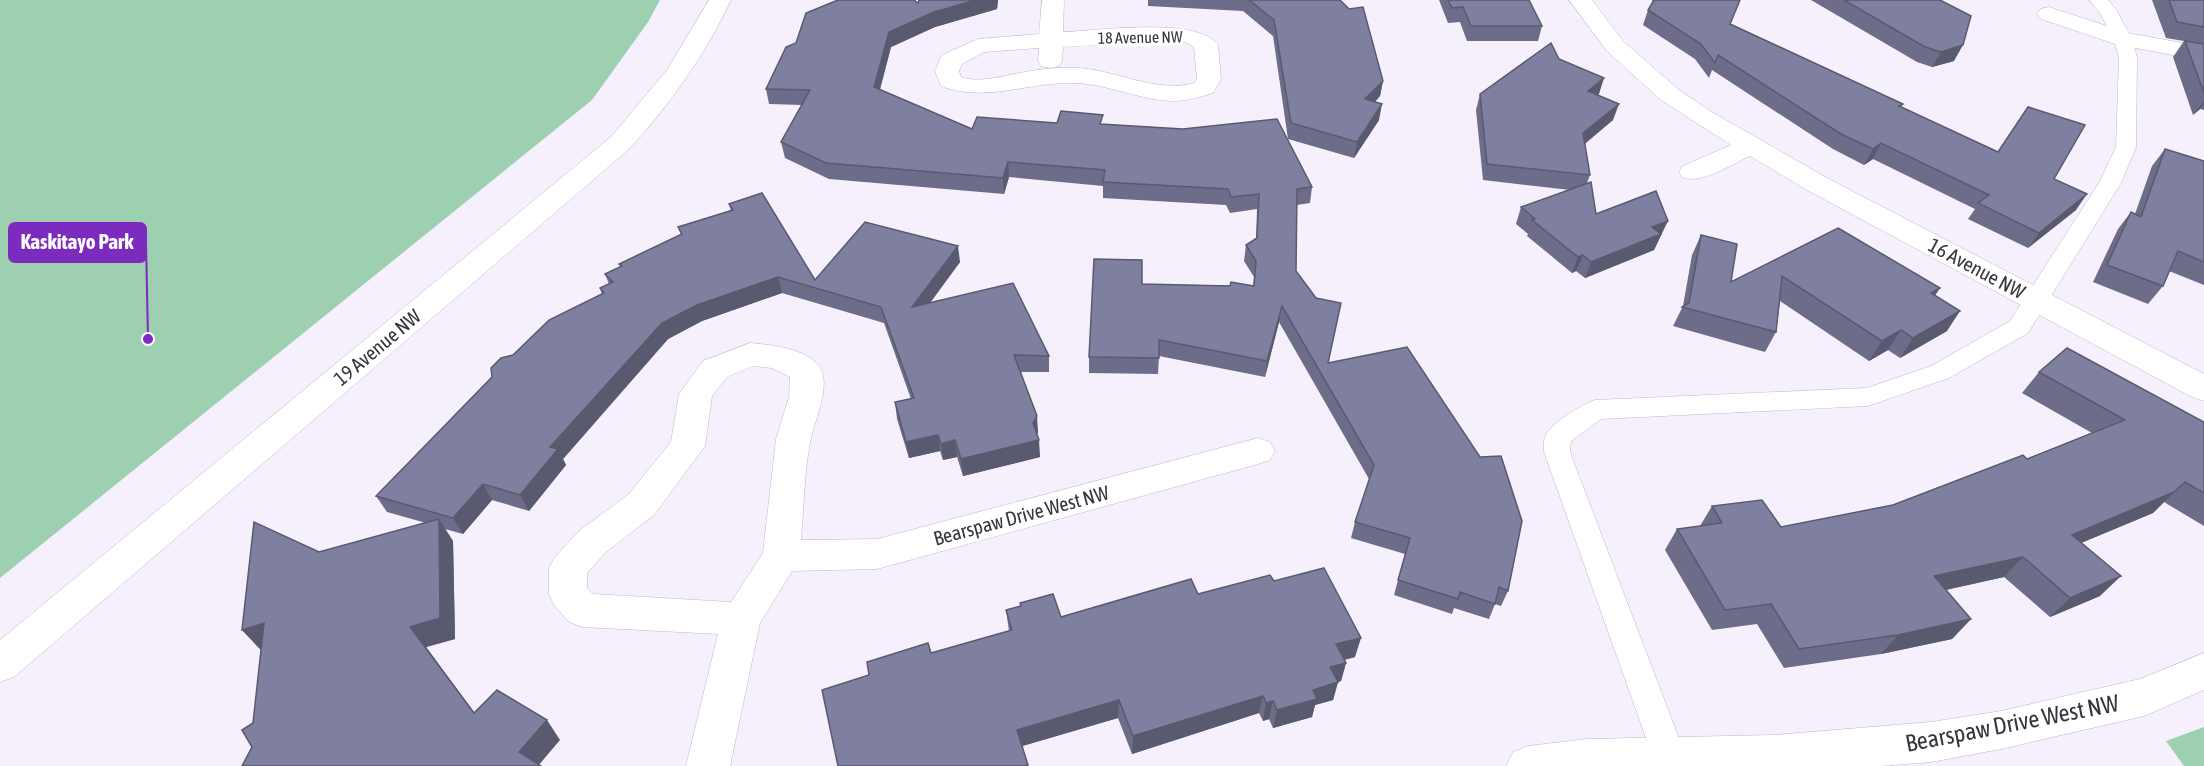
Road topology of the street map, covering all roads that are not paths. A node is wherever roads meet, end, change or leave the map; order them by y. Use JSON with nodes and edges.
{"nodes":[{"id":1,"x":720,"y":0,"type":"edge"},
{"id":2,"x":1053,"y":0,"type":"edge"},
{"id":3,"x":1580,"y":0,"type":"edge"},
{"id":4,"x":2098,"y":0,"type":"edge"},
{"id":5,"x":2049,"y":14,"type":"dead end"},
{"id":6,"x":1051,"y":39,"type":"junction"},
{"id":7,"x":2123,"y":39,"type":"junction"},
{"id":8,"x":2204,"y":54,"type":"edge"},
{"id":9,"x":1050,"y":76,"type":"junction"},
{"id":10,"x":1750,"y":146,"type":"junction"},
{"id":11,"x":1693,"y":172,"type":"dead end"},
{"id":12,"x":2037,"y":299,"type":"junction"},
{"id":13,"x":2204,"y":389,"type":"edge"},
{"id":14,"x":1258,"y":451,"type":"dead end"},
{"id":15,"x":781,"y":556,"type":"junction"},
{"id":16,"x":741,"y":619,"type":"junction"},
{"id":17,"x":0,"y":664,"type":"edge"},
{"id":18,"x":2204,"y":671,"type":"edge"},
{"id":19,"x":1669,"y":757,"type":"junction"},
{"id":20,"x":708,"y":766,"type":"edge"},
{"id":21,"x":1528,"y":766,"type":"edge"}],
"edges":[{"from":1,"to":17,"type":"street","name":"19 Avenue NW"},
{"from":2,"to":6,"type":"street"},
{"from":3,"to":10,"type":"street","name":"16 Avenue NW"},
{"from":4,"to":7,"type":"lane"},
{"from":5,"to":7,"type":"street"},
{"from":6,"to":9,"type":"street"},
{"from":6,"to":9,"type":"street","name":"18 Avenue NW"},
{"from":6,"to":9,"type":"street","name":"18 Avenue NW"},
{"from":7,"to":8,"type":"street"},
{"from":7,"to":12,"type":"lane"},
{"from":10,"to":11,"type":"street"},
{"from":10,"to":12,"type":"street","name":"16 Avenue NW"},
{"from":12,"to":13,"type":"street","name":"16 Avenue NW"},
{"from":12,"to":19,"type":"lane"},
{"from":14,"to":15,"type":"street","name":"Bearspaw Drive West NW"},
{"from":15,"to":16,"type":"street"},
{"from":15,"to":16,"type":"street"},
{"from":16,"to":20,"type":"street"},
{"from":18,"to":19,"type":"street","name":"Bearspaw Drive West NW"},
{"from":19,"to":21,"type":"street","name":"Bearspaw Drive West NW"}]}
